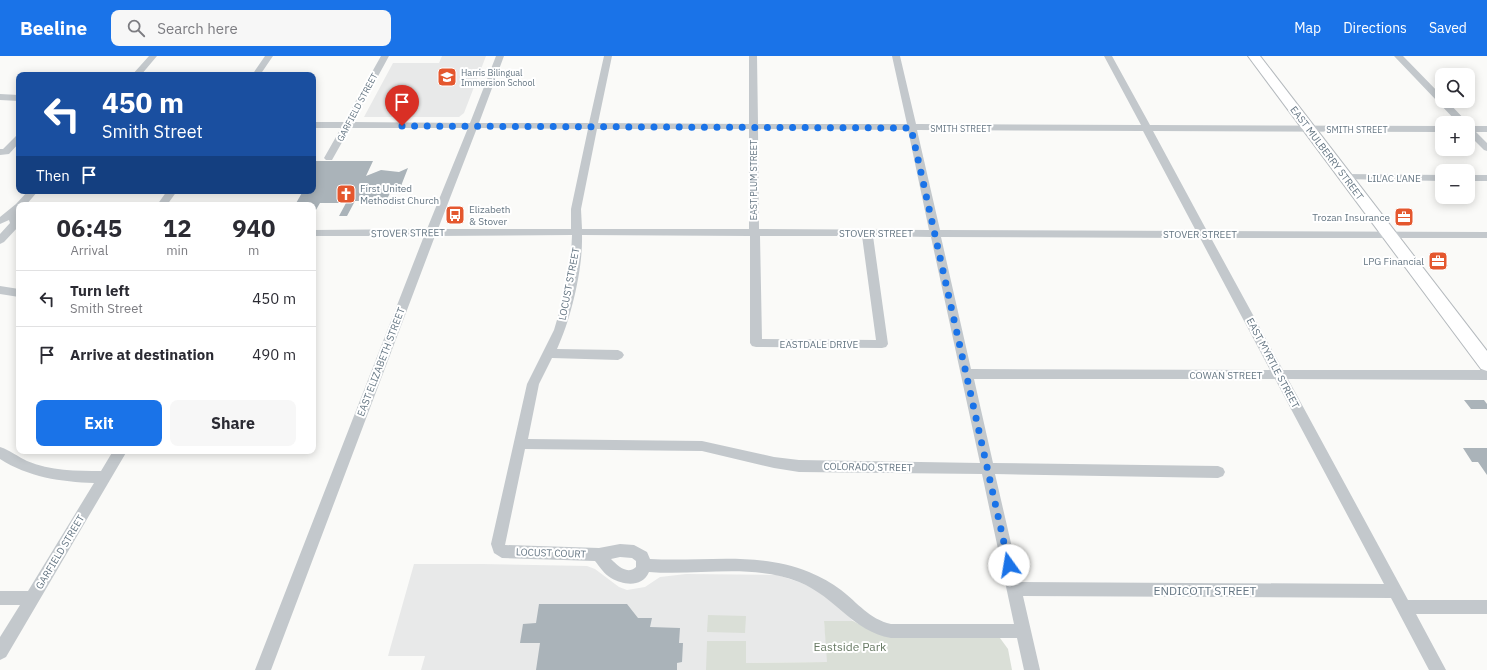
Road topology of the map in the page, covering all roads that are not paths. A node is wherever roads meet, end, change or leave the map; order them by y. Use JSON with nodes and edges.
{"nodes":[{"id":1,"x":153,"y":56,"type":"edge"},
{"id":2,"x":269,"y":56,"type":"edge"},
{"id":3,"x":385,"y":56,"type":"edge"},
{"id":4,"x":500,"y":56,"type":"edge"},
{"id":5,"x":608,"y":56,"type":"edge"},
{"id":6,"x":753,"y":56,"type":"edge"},
{"id":7,"x":896,"y":56,"type":"edge"},
{"id":8,"x":1108,"y":56,"type":"edge"},
{"id":9,"x":1254,"y":56,"type":"edge"},
{"id":10,"x":1398,"y":56,"type":"edge"},
{"id":11,"x":139,"y":72,"type":"edge"},
{"id":12,"x":258,"y":72,"type":"edge"},
{"id":13,"x":0,"y":97,"type":"edge"},
{"id":14,"x":16,"y":98,"type":"edge"},
{"id":15,"x":1456,"y":116,"type":"edge"},
{"id":16,"x":316,"y":125,"type":"edge"},
{"id":17,"x":347,"y":126,"type":"junction"},
{"id":18,"x":474,"y":126,"type":"junction"},
{"id":19,"x":593,"y":126,"type":"junction"},
{"id":20,"x":753,"y":127,"type":"junction"},
{"id":21,"x":911,"y":128,"type":"junction"},
{"id":22,"x":1147,"y":128,"type":"junction"},
{"id":23,"x":1475,"y":128,"type":"edge"},
{"id":24,"x":1309,"y":129,"type":"junction"},
{"id":25,"x":1435,"y":129,"type":"edge"},
{"id":26,"x":1487,"y":129,"type":"edge"},
{"id":27,"x":1475,"y":136,"type":"edge"},
{"id":28,"x":16,"y":141,"type":"edge"},
{"id":29,"x":1487,"y":148,"type":"edge"},
{"id":30,"x":0,"y":152,"type":"edge"},
{"id":31,"x":329,"y":158,"type":"dead end"},
{"id":32,"x":1346,"y":178,"type":"junction"},
{"id":33,"x":1435,"y":178,"type":"edge"},
{"id":34,"x":1475,"y":178,"type":"edge"},
{"id":35,"x":1487,"y":178,"type":"edge"},
{"id":36,"x":31,"y":194,"type":"edge"},
{"id":37,"x":24,"y":202,"type":"edge"},
{"id":38,"x":16,"y":210,"type":"edge"},
{"id":39,"x":16,"y":211,"type":"edge"},
{"id":40,"x":0,"y":214,"type":"edge"},
{"id":41,"x":16,"y":219,"type":"edge"},
{"id":42,"x":0,"y":221,"type":"edge"},
{"id":43,"x":431,"y":232,"type":"junction"},
{"id":44,"x":576,"y":232,"type":"junction"},
{"id":45,"x":754,"y":232,"type":"junction"},
{"id":46,"x":316,"y":233,"type":"edge"},
{"id":47,"x":867,"y":233,"type":"junction"},
{"id":48,"x":934,"y":233,"type":"junction"},
{"id":49,"x":1204,"y":234,"type":"junction"},
{"id":50,"x":1389,"y":235,"type":"junction"},
{"id":51,"x":1487,"y":235,"type":"edge"},
{"id":52,"x":0,"y":240,"type":"edge"},
{"id":53,"x":0,"y":290,"type":"edge"},
{"id":54,"x":16,"y":293,"type":"edge"},
{"id":55,"x":549,"y":353,"type":"junction"},
{"id":56,"x":618,"y":355,"type":"dead end"},
{"id":57,"x":1487,"y":364,"type":"edge"},
{"id":58,"x":966,"y":374,"type":"junction"},
{"id":59,"x":1280,"y":375,"type":"junction"},
{"id":60,"x":1487,"y":376,"type":"edge"},
{"id":61,"x":520,"y":444,"type":"junction"},
{"id":62,"x":0,"y":452,"type":"edge"},
{"id":63,"x":118,"y":454,"type":"edge"},
{"id":64,"x":987,"y":469,"type":"junction"},
{"id":65,"x":1218,"y":472,"type":"dead end"},
{"id":66,"x":105,"y":476,"type":"junction"},
{"id":67,"x":502,"y":551,"type":"joint"},
{"id":68,"x":599,"y":555,"type":"junction"},
{"id":69,"x":645,"y":565,"type":"junction"},
{"id":70,"x":1014,"y":589,"type":"junction"},
{"id":71,"x":1395,"y":591,"type":"junction"},
{"id":72,"x":0,"y":598,"type":"edge"},
{"id":73,"x":32,"y":598,"type":"junction"},
{"id":74,"x":1404,"y":607,"type":"junction"},
{"id":75,"x":1487,"y":607,"type":"edge"},
{"id":76,"x":1023,"y":631,"type":"junction"},
{"id":77,"x":0,"y":652,"type":"edge"},
{"id":78,"x":263,"y":670,"type":"edge"},
{"id":79,"x":1032,"y":670,"type":"edge"},
{"id":80,"x":1438,"y":670,"type":"edge"}],
"edges":[{"from":1,"to":11,"type":"street"},
{"from":2,"to":12,"type":"street"},
{"from":3,"to":17,"type":"street","name":"GARFIELD STREET"},
{"from":4,"to":18,"type":"street","name":"EAST ELIZABETH STREET"},
{"from":5,"to":19,"type":"street","name":"LOCUST STREET"},
{"from":6,"to":20,"type":"street","name":"EAST PLUM STREET"},
{"from":7,"to":21,"type":"street"},
{"from":8,"to":22,"type":"street","name":"EAST MYRTLE STREET"},
{"from":9,"to":24,"type":"highway","name":"EAST MULBERRY STREET"},
{"from":10,"to":15,"type":"street"},
{"from":13,"to":14,"type":"street"},
{"from":16,"to":17,"type":"street","name":"SMITH STREET"},
{"from":17,"to":18,"type":"street","name":"SMITH STREET"},
{"from":17,"to":31,"type":"street","name":"GARFIELD STREET"},
{"from":18,"to":19,"type":"street","name":"SMITH STREET"},
{"from":18,"to":43,"type":"street","name":"EAST ELIZABETH STREET"},
{"from":19,"to":20,"type":"street","name":"SMITH STREET"},
{"from":19,"to":44,"type":"street","name":"LOCUST STREET"},
{"from":20,"to":21,"type":"street","name":"SMITH STREET"},
{"from":20,"to":45,"type":"street","name":"EAST PLUM STREET"},
{"from":21,"to":22,"type":"street","name":"SMITH STREET"},
{"from":21,"to":48,"type":"street"},
{"from":22,"to":24,"type":"street","name":"SMITH STREET"},
{"from":22,"to":49,"type":"street","name":"EAST MYRTLE STREET"},
{"from":23,"to":26,"type":"street"},
{"from":24,"to":25,"type":"street","name":"SMITH STREET"},
{"from":24,"to":32,"type":"highway","name":"EAST MULBERRY STREET"},
{"from":27,"to":29,"type":"street"},
{"from":28,"to":30,"type":"street"},
{"from":32,"to":33,"type":"street","name":"LILAC LANE"},
{"from":32,"to":50,"type":"highway","name":"EAST MULBERRY STREET"},
{"from":34,"to":35,"type":"street"},
{"from":36,"to":37,"type":"street"},
{"from":38,"to":40,"type":"street"},
{"from":39,"to":42,"type":"street"},
{"from":41,"to":52,"type":"street"},
{"from":43,"to":44,"type":"street","name":"STOVER STREET"},
{"from":43,"to":46,"type":"street","name":"STOVER STREET"},
{"from":43,"to":78,"type":"street","name":"EAST ELIZABETH STREET"},
{"from":44,"to":45,"type":"street","name":"STOVER STREET"},
{"from":44,"to":55,"type":"street","name":"LOCUST STREET"},
{"from":45,"to":47,"type":"street","name":"STOVER STREET"},
{"from":45,"to":47,"type":"street","name":"EASTDALE DRIVE"},
{"from":47,"to":48,"type":"street","name":"STOVER STREET"},
{"from":48,"to":49,"type":"street","name":"STOVER STREET"},
{"from":48,"to":58,"type":"street"},
{"from":49,"to":50,"type":"street","name":"STOVER STREET"},
{"from":49,"to":59,"type":"street","name":"EAST MYRTLE STREET"},
{"from":50,"to":51,"type":"street","name":"STOVER STREET"},
{"from":50,"to":57,"type":"highway","name":"EAST MULBERRY STREET"},
{"from":53,"to":54,"type":"street"},
{"from":55,"to":56,"type":"street"},
{"from":55,"to":61,"type":"street","name":"LOCUST STREET"},
{"from":58,"to":59,"type":"street","name":"COWAN STREET"},
{"from":58,"to":64,"type":"street"},
{"from":59,"to":60,"type":"street","name":"COWAN STREET"},
{"from":59,"to":71,"type":"street","name":"EAST MYRTLE STREET"},
{"from":61,"to":64,"type":"street","name":"COLORADO STREET"},
{"from":61,"to":67,"type":"street","name":"LOCUST STREET"},
{"from":62,"to":66,"type":"street"},
{"from":63,"to":66,"type":"street","name":"GARFIELD STREET"},
{"from":64,"to":65,"type":"street","name":"COLORADO STREET"},
{"from":64,"to":70,"type":"street"},
{"from":66,"to":73,"type":"street","name":"GARFIELD STREET"},
{"from":67,"to":68,"type":"street","name":"LOCUST COURT"},
{"from":68,"to":69,"type":"street","name":"LOCUST COURT"},
{"from":68,"to":69,"type":"street","name":"LOCUST COURT"},
{"from":69,"to":76,"type":"street"},
{"from":70,"to":71,"type":"street","name":"ENDICOTT STREET"},
{"from":70,"to":76,"type":"street"},
{"from":71,"to":74,"type":"street","name":"EAST MYRTLE STREET"},
{"from":72,"to":73,"type":"street"},
{"from":73,"to":77,"type":"street","name":"GARFIELD STREET"},
{"from":74,"to":75,"type":"street"},
{"from":74,"to":80,"type":"street","name":"EAST MYRTLE STREET"},
{"from":76,"to":79,"type":"street"}]}
